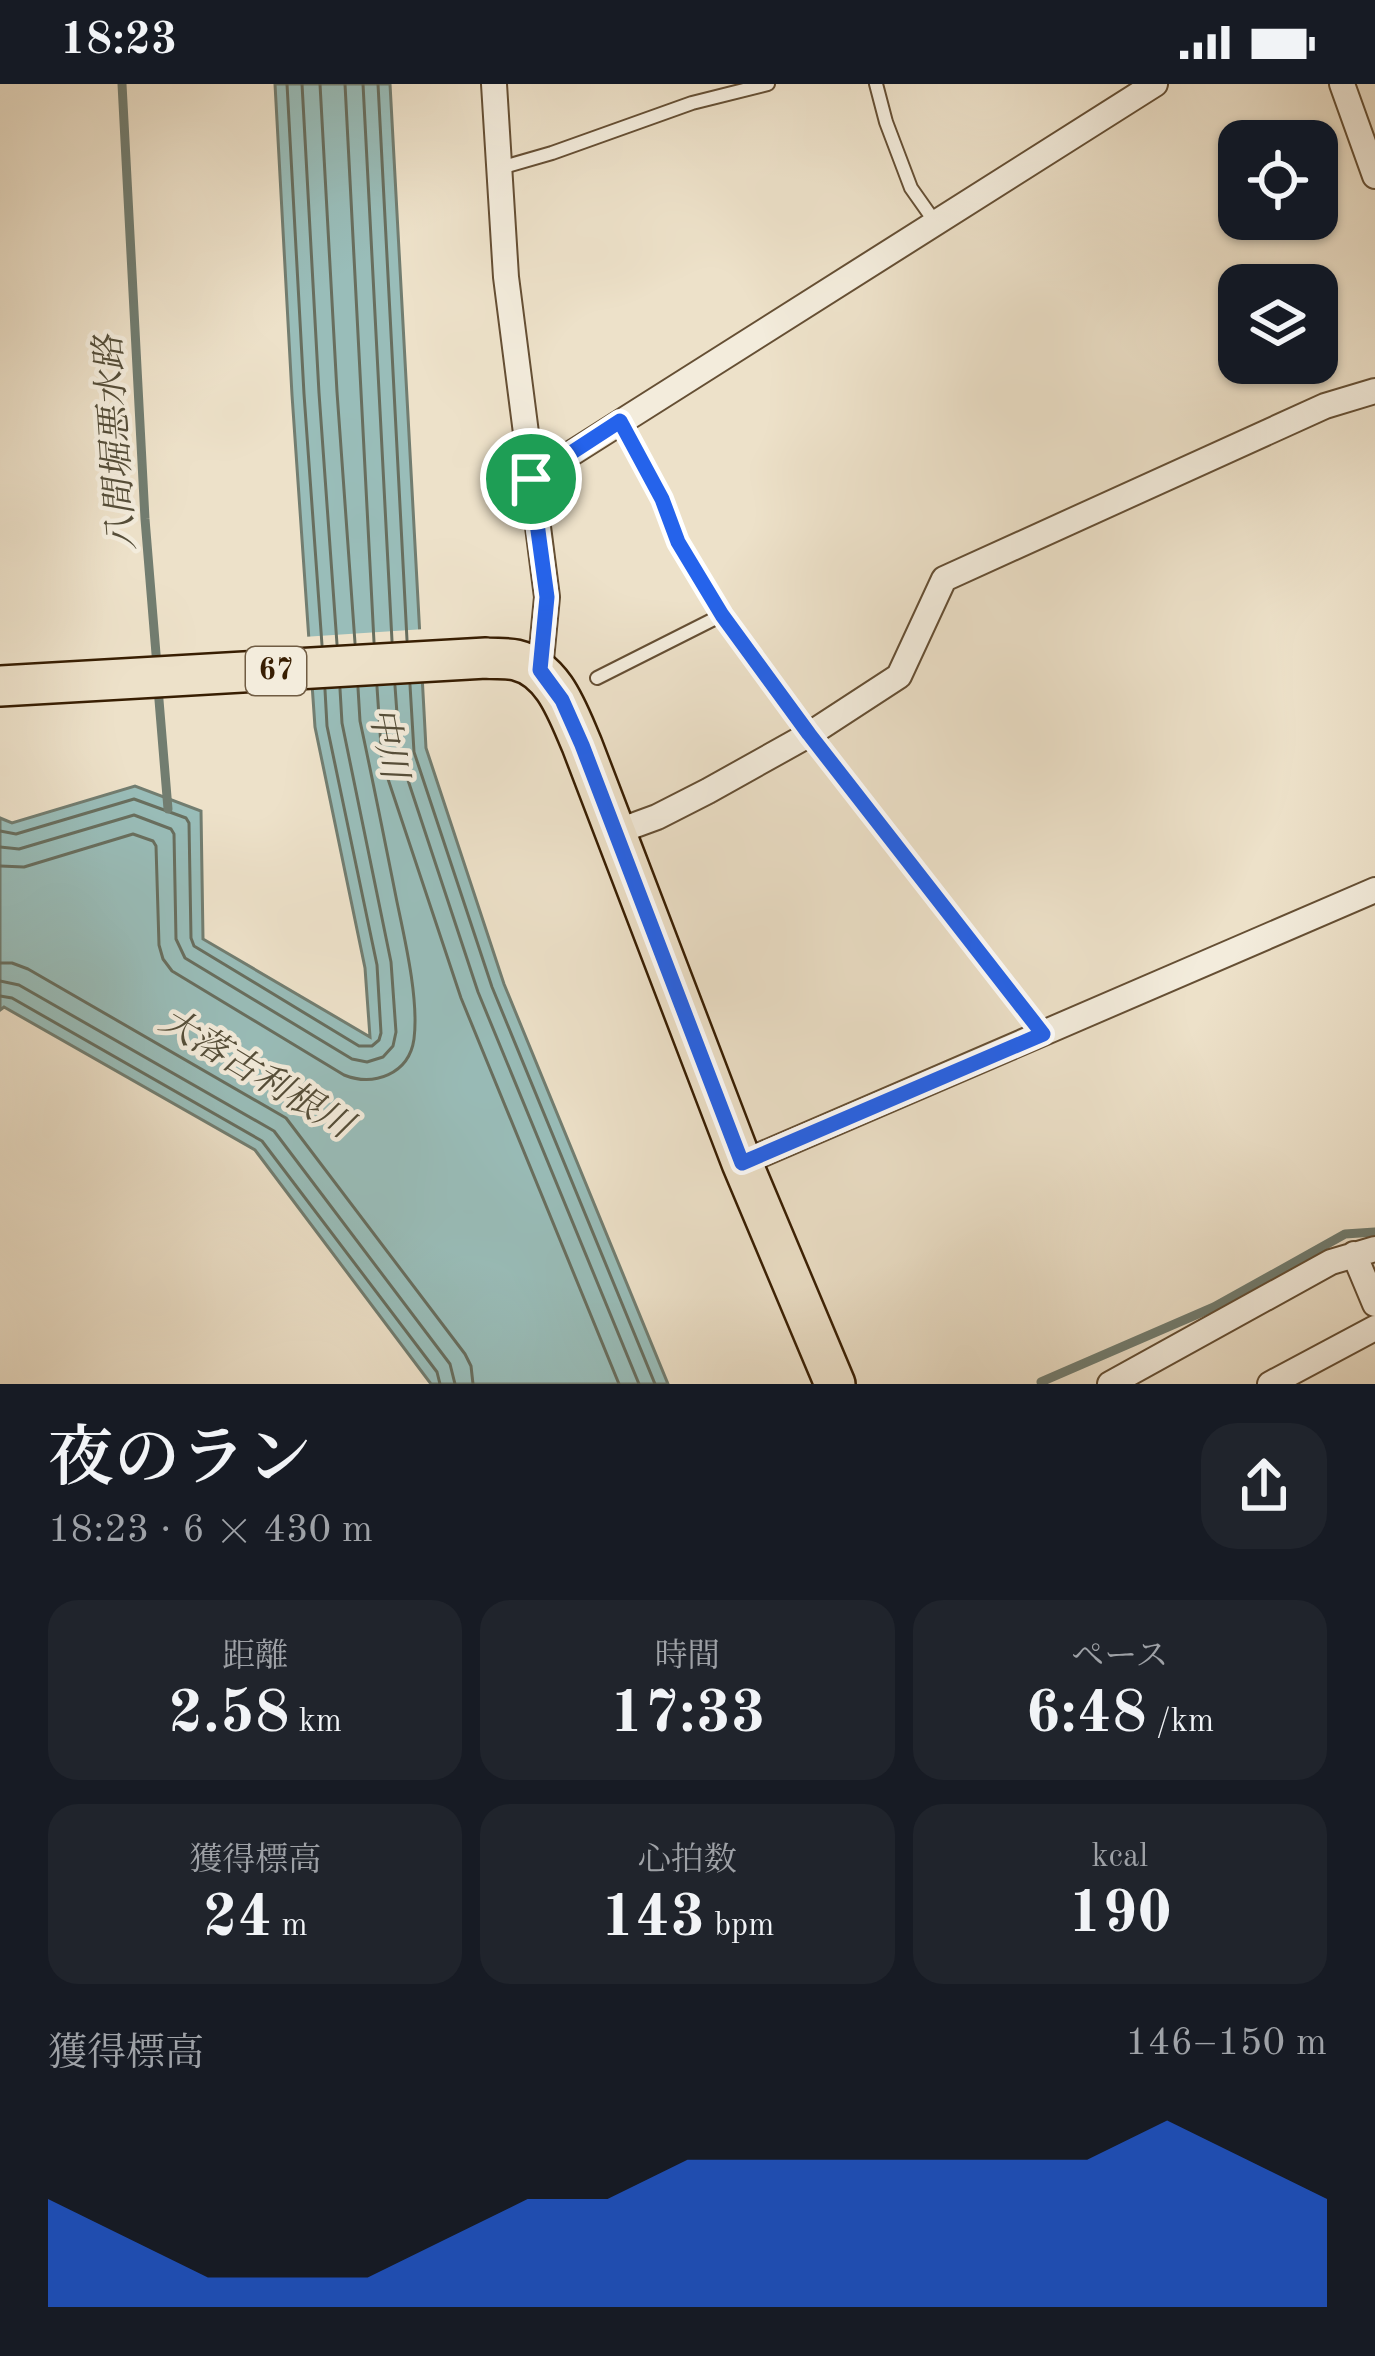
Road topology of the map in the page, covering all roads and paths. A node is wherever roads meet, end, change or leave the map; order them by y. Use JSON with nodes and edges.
{"nodes":[{"id":1,"x":494,"y":84,"type":"edge"},
{"id":2,"x":687,"y":84,"type":"edge"},
{"id":3,"x":768,"y":84,"type":"edge"},
{"id":4,"x":876,"y":84,"type":"edge"},
{"id":5,"x":1155,"y":84,"type":"edge"},
{"id":6,"x":1342,"y":84,"type":"edge"},
{"id":7,"x":692,"y":103,"type":"junction"},
{"id":8,"x":500,"y":168,"type":"junction"},
{"id":9,"x":1375,"y":176,"type":"edge"},
{"id":10,"x":935,"y":222,"type":"junction"},
{"id":11,"x":1375,"y":391,"type":"edge"},
{"id":12,"x":620,"y":421,"type":"junction"},
{"id":13,"x":531,"y":479,"type":"junction"},
{"id":14,"x":722,"y":615,"type":"junction"},
{"id":15,"x":540,"y":670,"type":"junction"},
{"id":16,"x":597,"y":678,"type":"dead end"},
{"id":17,"x":0,"y":686,"type":"edge"},
{"id":18,"x":809,"y":734,"type":"junction"},
{"id":19,"x":616,"y":832,"type":"junction"},
{"id":20,"x":1375,"y":890,"type":"edge"},
{"id":21,"x":1043,"y":1034,"type":"junction"},
{"id":22,"x":742,"y":1163,"type":"junction"},
{"id":23,"x":1364,"y":1252,"type":"edge"},
{"id":24,"x":1375,"y":1304,"type":"edge"},
{"id":25,"x":1375,"y":1328,"type":"edge"},
{"id":26,"x":836,"y":1384,"type":"edge"},
{"id":27,"x":1110,"y":1384,"type":"edge"},
{"id":28,"x":1270,"y":1384,"type":"edge"}],
"edges":[{"from":1,"to":8,"type":"street"},
{"from":2,"to":7,"type":"lane"},
{"from":3,"to":7,"type":"lane"},
{"from":4,"to":10,"type":"lane"},
{"from":5,"to":10,"type":"street"},
{"from":6,"to":9,"type":"street"},
{"from":7,"to":8,"type":"lane"},
{"from":8,"to":13,"type":"street"},
{"from":10,"to":12,"type":"street"},
{"from":11,"to":18,"type":"street"},
{"from":12,"to":13,"type":"street"},
{"from":12,"to":14,"type":"lane"},
{"from":13,"to":15,"type":"street"},
{"from":14,"to":16,"type":"lane"},
{"from":14,"to":18,"type":"lane"},
{"from":15,"to":17,"type":"main road","number":"67"},
{"from":15,"to":19,"type":"main road"},
{"from":18,"to":19,"type":"street"},
{"from":18,"to":21,"type":"lane"},
{"from":19,"to":22,"type":"main road"},
{"from":20,"to":21,"type":"street"},
{"from":21,"to":22,"type":"street"},
{"from":22,"to":26,"type":"main road"},
{"from":23,"to":24,"type":"street"},
{"from":23,"to":27,"type":"street"},
{"from":25,"to":28,"type":"street"}]}
